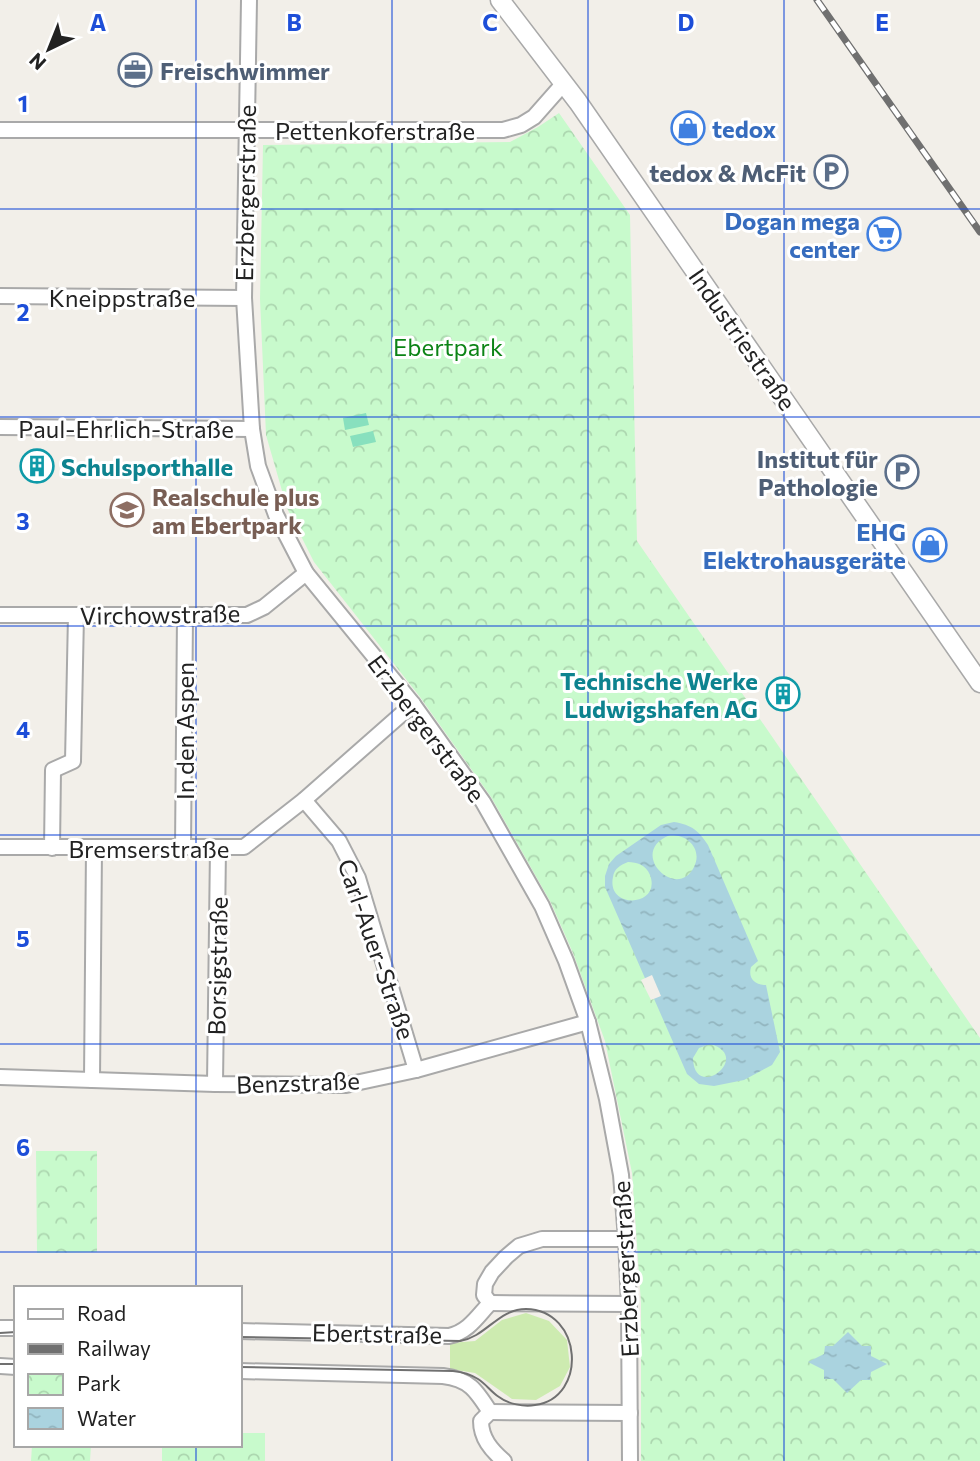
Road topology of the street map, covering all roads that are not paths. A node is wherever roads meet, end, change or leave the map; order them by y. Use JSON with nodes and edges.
{"nodes":[{"id":1,"x":248,"y":0,"type":"edge"},
{"id":2,"x":500,"y":0,"type":"edge"},
{"id":3,"x":564,"y":83,"type":"junction"},
{"id":4,"x":0,"y":130,"type":"edge"},
{"id":5,"x":247,"y":130,"type":"junction"},
{"id":6,"x":0,"y":296,"type":"edge"},
{"id":7,"x":244,"y":298,"type":"junction"},
{"id":8,"x":0,"y":426,"type":"edge"},
{"id":9,"x":252,"y":429,"type":"junction"},
{"id":10,"x":306,"y":573,"type":"junction"},
{"id":11,"x":0,"y":615,"type":"edge"},
{"id":12,"x":76,"y":615,"type":"junction"},
{"id":13,"x":185,"y":615,"type":"junction"},
{"id":14,"x":980,"y":683,"type":"edge"},
{"id":15,"x":413,"y":704,"type":"junction"},
{"id":16,"x":304,"y":800,"type":"junction"},
{"id":17,"x":0,"y":847,"type":"edge"},
{"id":18,"x":52,"y":848,"type":"junction"},
{"id":19,"x":94,"y":848,"type":"junction"},
{"id":20,"x":183,"y":848,"type":"junction"},
{"id":21,"x":218,"y":848,"type":"junction"},
{"id":22,"x":587,"y":1022,"type":"junction"},
{"id":23,"x":416,"y":1070,"type":"junction"},
{"id":24,"x":0,"y":1077,"type":"edge"},
{"id":25,"x":92,"y":1080,"type":"junction"},
{"id":26,"x":215,"y":1084,"type":"junction"},
{"id":27,"x":626,"y":1239,"type":"junction"},
{"id":28,"x":489,"y":1303,"type":"junction"},
{"id":29,"x":629,"y":1304,"type":"junction"},
{"id":30,"x":242,"y":1331,"type":"edge"},
{"id":31,"x":242,"y":1371,"type":"edge"},
{"id":32,"x":490,"y":1412,"type":"junction"},
{"id":33,"x":630,"y":1413,"type":"junction"},
{"id":34,"x":504,"y":1461,"type":"edge"},
{"id":35,"x":630,"y":1461,"type":"edge"}],
"edges":[{"from":1,"to":5,"type":"street","name":"Erzbergerstraße"},
{"from":2,"to":3,"type":"street","name":"Industriestraße"},
{"from":3,"to":5,"type":"street","name":"Pettenkoferstraße"},
{"from":3,"to":14,"type":"street","name":"Industriestraße"},
{"from":4,"to":5,"type":"street","name":"Pettenkoferstraße"},
{"from":5,"to":7,"type":"street","name":"Erzbergerstraße"},
{"from":6,"to":7,"type":"street","name":"Kneippstraße"},
{"from":7,"to":9,"type":"street","name":"Erzbergerstraße"},
{"from":8,"to":9,"type":"street","name":"Paul-Ehrlich-Straße"},
{"from":9,"to":10,"type":"street","name":"Erzbergerstraße"},
{"from":10,"to":13,"type":"street","name":"Virchowstraße"},
{"from":10,"to":15,"type":"street","name":"Erzbergerstraße"},
{"from":11,"to":12,"type":"street","name":"Virchowstraße"},
{"from":12,"to":13,"type":"street","name":"Virchowstraße"},
{"from":12,"to":18,"type":"street"},
{"from":13,"to":20,"type":"street","name":"In den Aspen"},
{"from":15,"to":16,"type":"street","name":"Bremserstraße"},
{"from":15,"to":22,"type":"street","name":"Erzbergerstraße"},
{"from":16,"to":21,"type":"street","name":"Bremserstraße"},
{"from":16,"to":23,"type":"street","name":"Carl-Auer-Straße"},
{"from":17,"to":18,"type":"street","name":"Bremserstraße"},
{"from":18,"to":19,"type":"street","name":"Bremserstraße"},
{"from":19,"to":20,"type":"street","name":"Bremserstraße"},
{"from":19,"to":25,"type":"street"},
{"from":20,"to":21,"type":"street","name":"Bremserstraße"},
{"from":21,"to":26,"type":"street","name":"Borsigstraße"},
{"from":22,"to":23,"type":"street","name":"Benzstraße"},
{"from":22,"to":27,"type":"street","name":"Erzbergerstraße"},
{"from":23,"to":26,"type":"street","name":"Benzstraße"},
{"from":24,"to":25,"type":"street","name":"Benzstraße"},
{"from":25,"to":26,"type":"street","name":"Benzstraße"},
{"from":27,"to":28,"type":"street"},
{"from":27,"to":29,"type":"street","name":"Erzbergerstraße"},
{"from":28,"to":29,"type":"street"},
{"from":28,"to":30,"type":"street","name":"Ebertstraße"},
{"from":29,"to":33,"type":"street","name":"Erzbergerstraße"},
{"from":31,"to":32,"type":"street","name":"Ebertstraße"},
{"from":32,"to":33,"type":"street"},
{"from":32,"to":34,"type":"street"},
{"from":33,"to":35,"type":"street","name":"Erzbergerstraße"}]}
